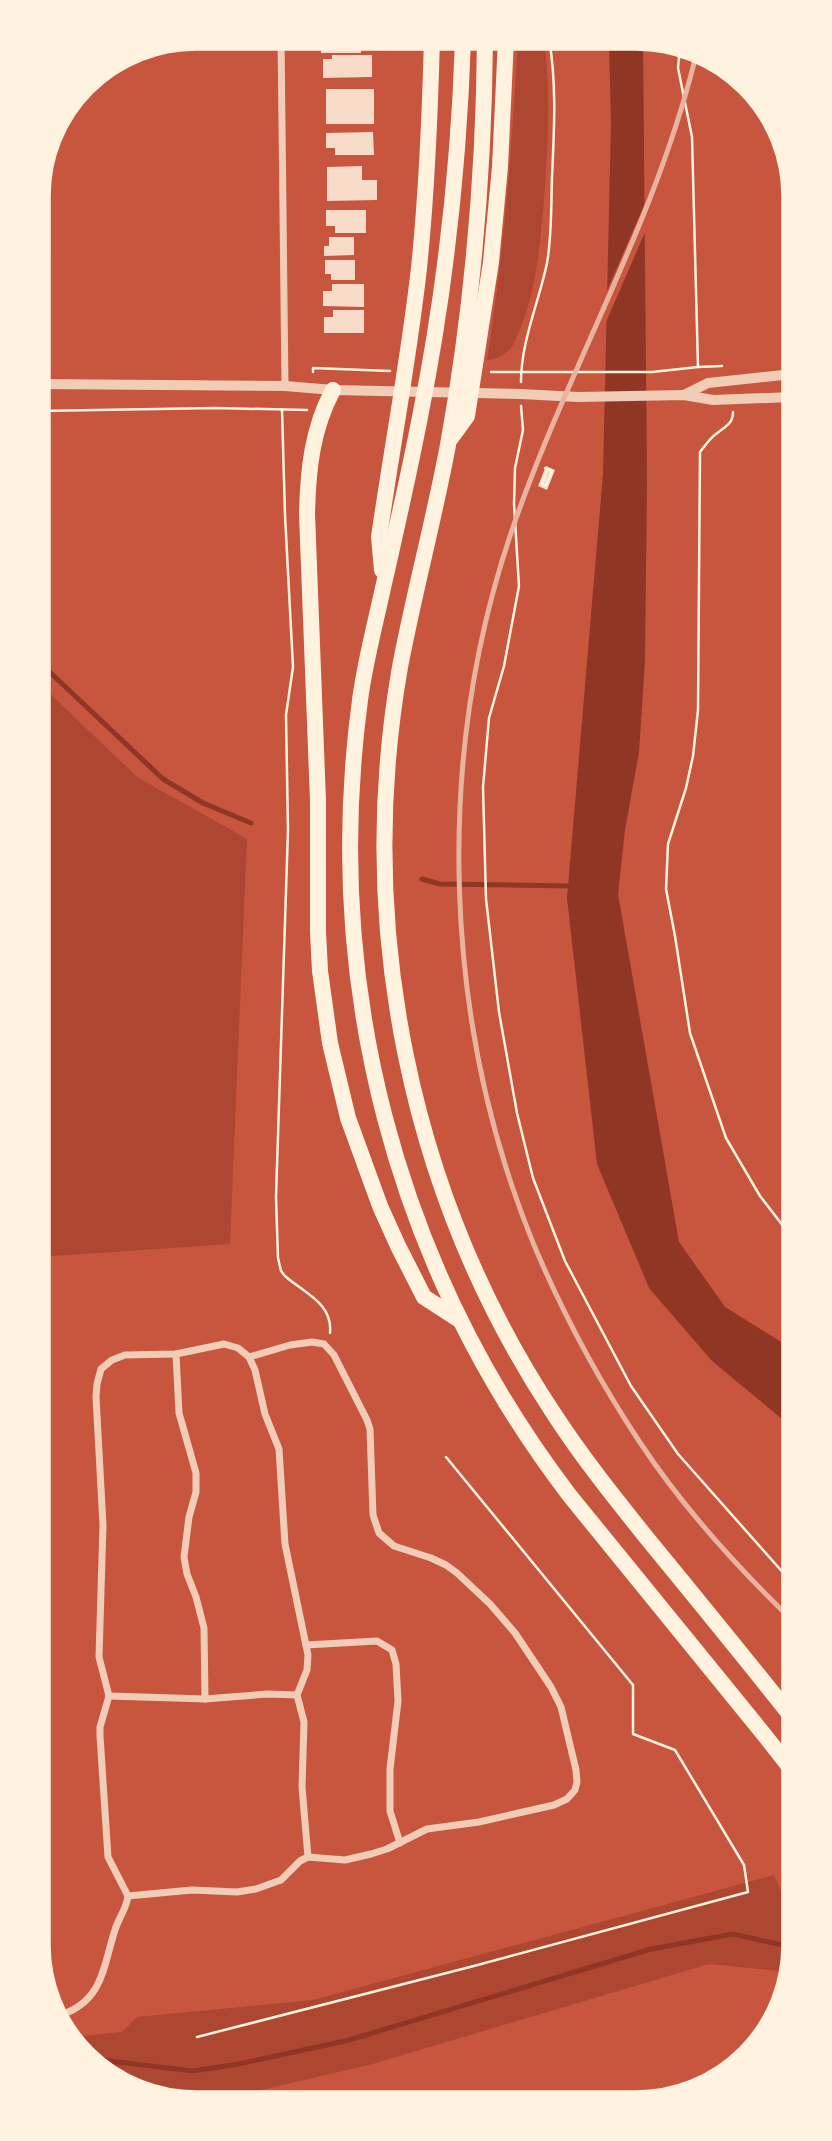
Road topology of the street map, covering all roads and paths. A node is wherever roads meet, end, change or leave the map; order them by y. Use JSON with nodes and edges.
{"nodes":[{"id":1,"x":281,"y":49,"type":"edge"},
{"id":2,"x":432,"y":49,"type":"edge"},
{"id":3,"x":463,"y":49,"type":"edge"},
{"id":4,"x":485,"y":49,"type":"edge"},
{"id":5,"x":506,"y":49,"type":"edge"},
{"id":6,"x":551,"y":49,"type":"edge"},
{"id":7,"x":679,"y":56,"type":"edge"},
{"id":8,"x":468,"y":365,"type":"junction"},
{"id":9,"x":732,"y":366,"type":"dead end"},
{"id":10,"x":698,"y":367,"type":"junction"},
{"id":11,"x":521,"y":372,"type":"junction"},
{"id":12,"x":783,"y":375,"type":"edge"},
{"id":13,"x":49,"y":384,"type":"edge"},
{"id":14,"x":285,"y":386,"type":"junction"},
{"id":15,"x":333,"y":390,"type":"junction"},
{"id":16,"x":521,"y":394,"type":"junction"},
{"id":17,"x":684,"y":396,"type":"junction"},
{"id":18,"x":783,"y":397,"type":"edge"},
{"id":19,"x":733,"y":407,"type":"dead end"},
{"id":20,"x":282,"y":410,"type":"junction"},
{"id":21,"x":311,"y":410,"type":"dead end"},
{"id":22,"x":49,"y":411,"type":"edge"},
{"id":23,"x":546,"y":469,"type":"dead end"},
{"id":24,"x":540,"y":482,"type":"dead end"},
{"id":25,"x":384,"y":586,"type":"junction"},
{"id":26,"x":783,"y":1226,"type":"edge"},
{"id":27,"x":463,"y":1323,"type":"junction"},
{"id":28,"x":328,"y":1347,"type":"junction"},
{"id":29,"x":176,"y":1354,"type":"junction"},
{"id":30,"x":249,"y":1357,"type":"junction"},
{"id":31,"x":783,"y":1573,"type":"edge"},
{"id":32,"x":306,"y":1645,"type":"junction"},
{"id":33,"x":297,"y":1695,"type":"junction"},
{"id":34,"x":109,"y":1696,"type":"junction"},
{"id":35,"x":205,"y":1699,"type":"junction"},
{"id":36,"x":783,"y":1707,"type":"edge"},
{"id":37,"x":783,"y":1759,"type":"edge"},
{"id":38,"x":400,"y":1843,"type":"junction"},
{"id":39,"x":307,"y":1857,"type":"junction"},
{"id":40,"x":128,"y":1896,"type":"junction"},
{"id":41,"x":66,"y":2013,"type":"edge"}],
"edges":[{"from":1,"to":14,"type":"street"},
{"from":2,"to":25,"type":"highway"},
{"from":3,"to":25,"type":"highway"},
{"from":4,"to":8,"type":"highway"},
{"from":5,"to":8,"type":"highway"},
{"from":6,"to":11,"type":"path"},
{"from":7,"to":10,"type":"path"},
{"from":8,"to":36,"type":"highway"},
{"from":9,"to":10,"type":"path"},
{"from":10,"to":11,"type":"path"},
{"from":11,"to":16,"type":"path"},
{"from":12,"to":17,"type":"street"},
{"from":13,"to":14,"type":"street"},
{"from":14,"to":15,"type":"street"},
{"from":15,"to":16,"type":"street"},
{"from":15,"to":27,"type":"highway"},
{"from":16,"to":17,"type":"street"},
{"from":16,"to":31,"type":"path"},
{"from":17,"to":18,"type":"street"},
{"from":19,"to":26,"type":"path"},
{"from":20,"to":21,"type":"path"},
{"from":20,"to":22,"type":"path"},
{"from":20,"to":28,"type":"path"},
{"from":23,"to":24,"type":"path"},
{"from":25,"to":27,"type":"highway"},
{"from":27,"to":37,"type":"highway"},
{"from":28,"to":30,"type":"street"},
{"from":28,"to":38,"type":"street"},
{"from":29,"to":30,"type":"street"},
{"from":29,"to":34,"type":"street"},
{"from":29,"to":35,"type":"street"},
{"from":30,"to":32,"type":"street"},
{"from":32,"to":33,"type":"street"},
{"from":32,"to":38,"type":"street"},
{"from":33,"to":35,"type":"street"},
{"from":33,"to":39,"type":"street"},
{"from":34,"to":35,"type":"street"},
{"from":34,"to":40,"type":"street"},
{"from":38,"to":39,"type":"street"},
{"from":39,"to":40,"type":"street"},
{"from":40,"to":41,"type":"street"}]}
